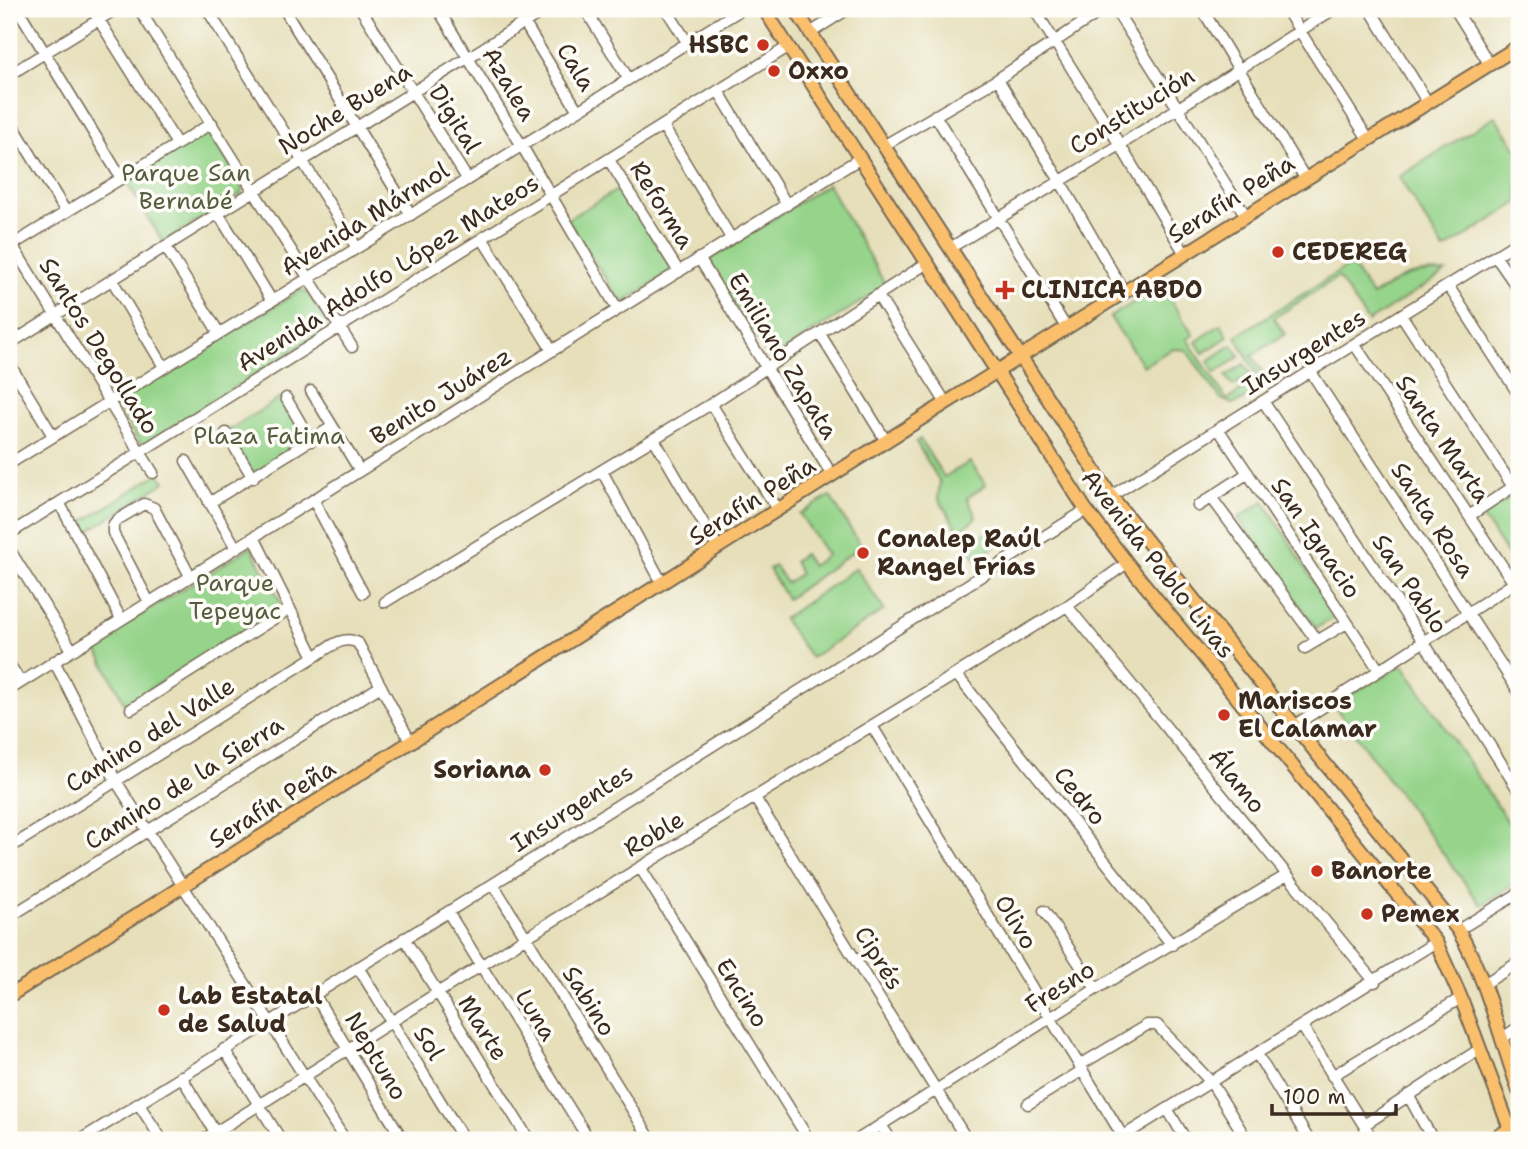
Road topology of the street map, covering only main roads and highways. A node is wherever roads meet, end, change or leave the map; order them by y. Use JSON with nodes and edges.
{"nodes":[{"id":1,"x":764,"y":9,"type":"edge"},
{"id":2,"x":795,"y":9,"type":"edge"},
{"id":3,"x":1519,"y":46,"type":"edge"},
{"id":4,"x":1020,"y":358,"type":"junction"},
{"id":5,"x":997,"y":372,"type":"junction"},
{"id":6,"x":9,"y":996,"type":"edge"},
{"id":7,"x":1519,"y":1091,"type":"edge"},
{"id":8,"x":1514,"y":1131,"type":"edge"},
{"id":9,"x":1492,"y":1140,"type":"edge"}],
"edges":[{"from":1,"to":5,"type":"main road","name":"Avenida Pablo Livas"},
{"from":2,"to":4,"type":"main road","name":"Avenida Pablo Livas"},
{"from":3,"to":4,"type":"main road","name":"Serafín Peña"},
{"from":4,"to":5,"type":"main road","name":"Serafín Peña"},
{"from":4,"to":7,"type":"main road","name":"Avenida Pablo Livas"},
{"from":5,"to":6,"type":"main road","name":"Serafín Peña"},
{"from":5,"to":8,"type":"main road","name":"Avenida Pablo Livas"},
{"from":8,"to":9,"type":"main road"}]}
